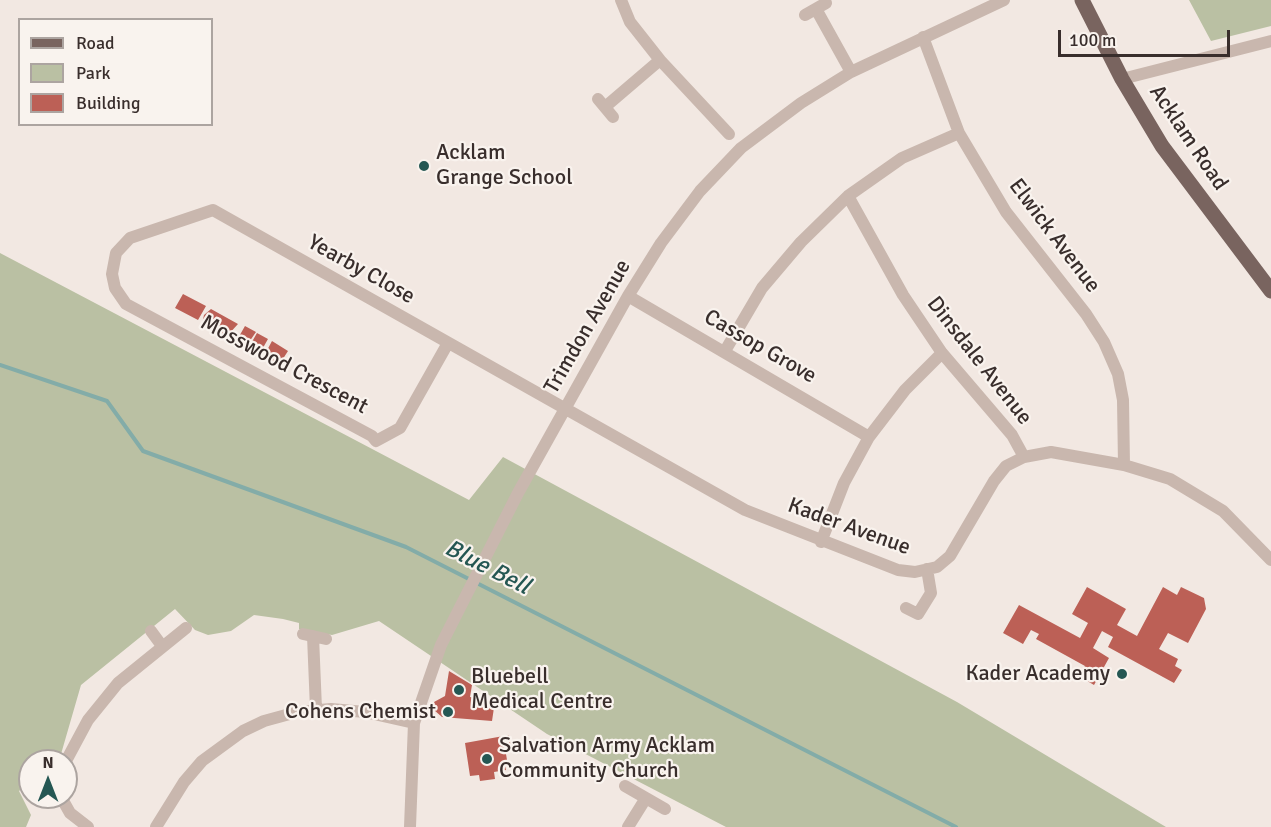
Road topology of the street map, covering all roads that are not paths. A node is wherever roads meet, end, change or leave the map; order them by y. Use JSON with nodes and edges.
{"nodes":[{"id":1,"x":621,"y":0,"type":"edge"},
{"id":2,"x":1004,"y":0,"type":"edge"},
{"id":3,"x":1082,"y":0,"type":"edge"},
{"id":4,"x":816,"y":9,"type":"dead end"},
{"id":5,"x":923,"y":37,"type":"junction"},
{"id":6,"x":1271,"y":41,"type":"edge"},
{"id":7,"x":660,"y":60,"type":"junction"},
{"id":8,"x":850,"y":72,"type":"junction"},
{"id":9,"x":1122,"y":79,"type":"junction"},
{"id":10,"x":614,"y":117,"type":"dead end"},
{"id":11,"x":959,"y":133,"type":"junction"},
{"id":12,"x":729,"y":134,"type":"dead end"},
{"id":13,"x":848,"y":196,"type":"junction"},
{"id":14,"x":130,"y":238,"type":"joint"},
{"id":15,"x":1271,"y":291,"type":"edge"},
{"id":16,"x":628,"y":296,"type":"junction"},
{"id":17,"x":448,"y":343,"type":"junction"},
{"id":18,"x":725,"y":351,"type":"junction"},
{"id":19,"x":942,"y":353,"type":"junction"},
{"id":20,"x":565,"y":409,"type":"junction"},
{"id":21,"x":870,"y":437,"type":"junction"},
{"id":22,"x":1024,"y":457,"type":"junction"},
{"id":23,"x":1124,"y":465,"type":"junction"},
{"id":24,"x":821,"y":542,"type":"junction"},
{"id":25,"x":1271,"y":560,"type":"edge"},
{"id":26,"x":927,"y":569,"type":"junction"},
{"id":27,"x":906,"y":608,"type":"dead end"},
{"id":28,"x":186,"y":628,"type":"dead end"},
{"id":29,"x":151,"y":631,"type":"dead end"},
{"id":30,"x":326,"y":639,"type":"dead end"},
{"id":31,"x":162,"y":646,"type":"junction"},
{"id":32,"x":316,"y":710,"type":"junction"},
{"id":33,"x":414,"y":723,"type":"junction"},
{"id":34,"x":73,"y":749,"type":"edge"},
{"id":35,"x":625,"y":786,"type":"dead end"},
{"id":36,"x":645,"y":798,"type":"junction"},
{"id":37,"x":666,"y":808,"type":"dead end"},
{"id":38,"x":68,"y":809,"type":"edge"},
{"id":39,"x":88,"y":827,"type":"edge"},
{"id":40,"x":156,"y":827,"type":"edge"},
{"id":41,"x":410,"y":827,"type":"edge"},
{"id":42,"x":628,"y":827,"type":"edge"}],
"edges":[{"from":1,"to":7,"type":"street"},
{"from":2,"to":5,"type":"street","name":"Trimdon Avenue"},
{"from":3,"to":9,"type":"main road","name":"Acklam Road"},
{"from":4,"to":8,"type":"street"},
{"from":5,"to":8,"type":"street","name":"Trimdon Avenue"},
{"from":5,"to":11,"type":"street","name":"Elwick Avenue"},
{"from":6,"to":9,"type":"street"},
{"from":7,"to":10,"type":"street"},
{"from":7,"to":12,"type":"street"},
{"from":8,"to":16,"type":"street","name":"Trimdon Avenue"},
{"from":9,"to":15,"type":"main road","name":"Acklam Road"},
{"from":11,"to":13,"type":"street"},
{"from":11,"to":23,"type":"street","name":"Elwick Avenue"},
{"from":13,"to":18,"type":"street"},
{"from":13,"to":19,"type":"street","name":"Dinsdale Avenue"},
{"from":14,"to":17,"type":"street","name":"Yearby Close"},
{"from":14,"to":17,"type":"street","name":"Mosswood Crescent"},
{"from":16,"to":18,"type":"street","name":"Cassop Grove"},
{"from":16,"to":20,"type":"street","name":"Trimdon Avenue"},
{"from":17,"to":20,"type":"street","name":"Yearby Close"},
{"from":18,"to":21,"type":"street","name":"Cassop Grove"},
{"from":19,"to":21,"type":"street"},
{"from":19,"to":22,"type":"street","name":"Dinsdale Avenue"},
{"from":20,"to":24,"type":"street","name":"Kader Avenue"},
{"from":20,"to":33,"type":"street","name":"Trimdon Avenue"},
{"from":21,"to":24,"type":"street"},
{"from":22,"to":23,"type":"street","name":"Kader Avenue"},
{"from":22,"to":26,"type":"street","name":"Kader Avenue"},
{"from":23,"to":25,"type":"street","name":"Kader Avenue"},
{"from":24,"to":26,"type":"street","name":"Kader Avenue"},
{"from":26,"to":27,"type":"street"},
{"from":28,"to":31,"type":"street"},
{"from":29,"to":31,"type":"street"},
{"from":30,"to":32,"type":"street"},
{"from":31,"to":34,"type":"street"},
{"from":32,"to":33,"type":"street"},
{"from":32,"to":40,"type":"street"},
{"from":33,"to":41,"type":"street","name":"Trimdon Avenue"},
{"from":35,"to":36,"type":"street"},
{"from":36,"to":37,"type":"street"},
{"from":36,"to":42,"type":"street"},
{"from":38,"to":39,"type":"street"}]}
